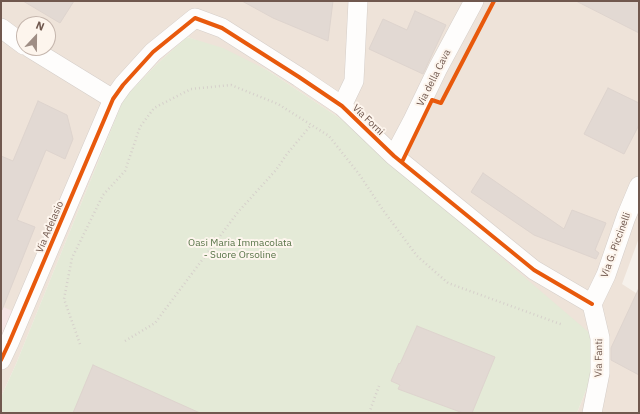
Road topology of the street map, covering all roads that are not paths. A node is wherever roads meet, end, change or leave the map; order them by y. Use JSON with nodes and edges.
{"nodes":[{"id":1,"x":358,"y":1,"type":"edge"},
{"id":2,"x":474,"y":1,"type":"edge"},
{"id":3,"x":1,"y":28,"type":"edge"},
{"id":4,"x":16,"y":39,"type":"edge"},
{"id":5,"x":43,"y":56,"type":"edge"},
{"id":6,"x":113,"y":99,"type":"junction"},
{"id":7,"x":342,"y":106,"type":"junction"},
{"id":8,"x":394,"y":156,"type":"junction"},
{"id":9,"x":639,"y":186,"type":"edge"},
{"id":10,"x":592,"y":304,"type":"junction"},
{"id":11,"x":1,"y":360,"type":"edge"},
{"id":12,"x":592,"y":413,"type":"edge"}],
"edges":[{"from":1,"to":7,"type":"street"},
{"from":2,"to":8,"type":"street","name":"Via della Cava"},
{"from":3,"to":4,"type":"street"},
{"from":5,"to":6,"type":"street"},
{"from":6,"to":7,"type":"street","name":"Via Forni"},
{"from":6,"to":11,"type":"street","name":"Via Adelasio"},
{"from":7,"to":8,"type":"street","name":"Via Forni"},
{"from":8,"to":10,"type":"street","name":"Via Forni"},
{"from":9,"to":10,"type":"street","name":"Via G. Piccinelli"},
{"from":10,"to":12,"type":"street","name":"Via Fanti"}]}
